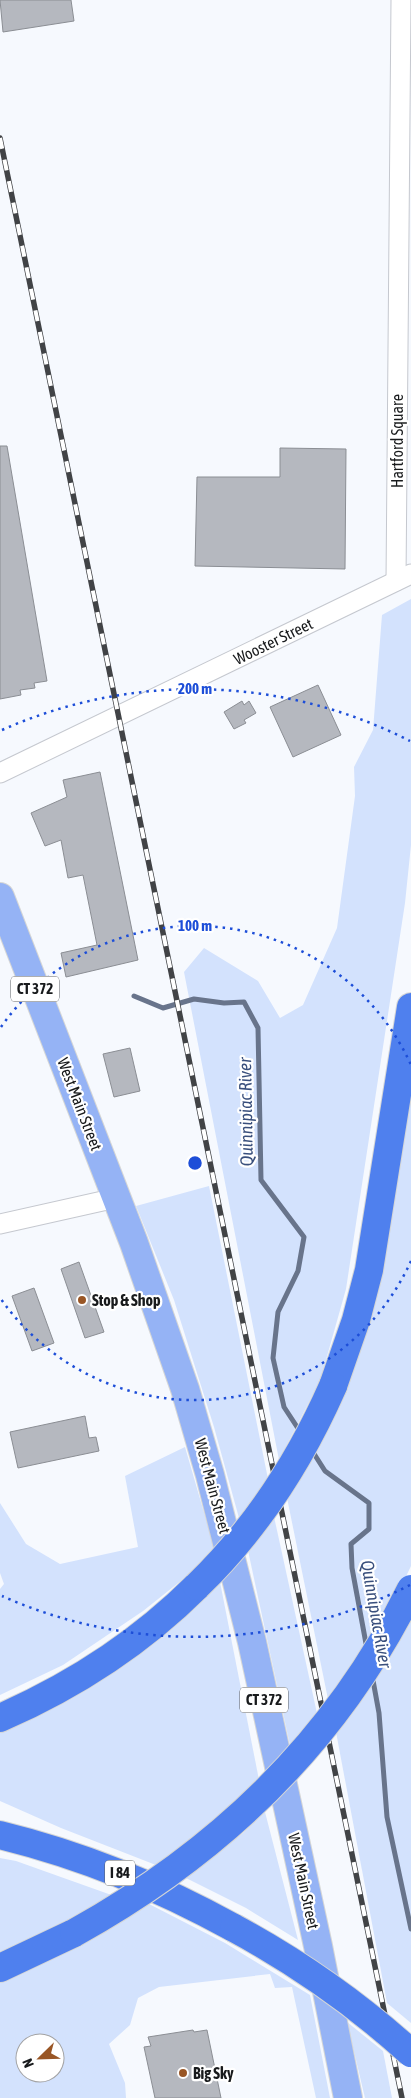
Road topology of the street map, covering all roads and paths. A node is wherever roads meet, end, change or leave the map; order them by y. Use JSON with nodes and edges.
{"nodes":[{"id":1,"x":401,"y":0,"type":"edge"},
{"id":2,"x":403,"y":578,"type":"edge"},
{"id":3,"x":0,"y":773,"type":"edge"},
{"id":4,"x":0,"y":897,"type":"edge"},
{"id":5,"x":411,"y":1007,"type":"edge"},
{"id":6,"x":116,"y":1198,"type":"junction"},
{"id":7,"x":0,"y":1224,"type":"edge"},
{"id":8,"x":411,"y":1589,"type":"edge"},
{"id":9,"x":0,"y":1718,"type":"edge"},
{"id":10,"x":0,"y":1835,"type":"edge"},
{"id":11,"x":0,"y":1968,"type":"edge"},
{"id":12,"x":411,"y":2053,"type":"edge"},
{"id":13,"x":348,"y":2098,"type":"edge"}],
"edges":[{"from":1,"to":2,"type":"street","name":"Hartford Square"},
{"from":2,"to":3,"type":"street","name":"Wooster Street"},
{"from":4,"to":6,"type":"main road","name":"West Main Street","number":"CT 372"},
{"from":5,"to":9,"type":"highway","bridge":true},
{"from":6,"to":7,"type":"street"},
{"from":6,"to":13,"type":"main road","name":"West Main Street","number":"CT 372"},
{"from":8,"to":11,"type":"highway","bridge":true},
{"from":10,"to":12,"type":"highway","number":"I 84","bridge":true}]}
